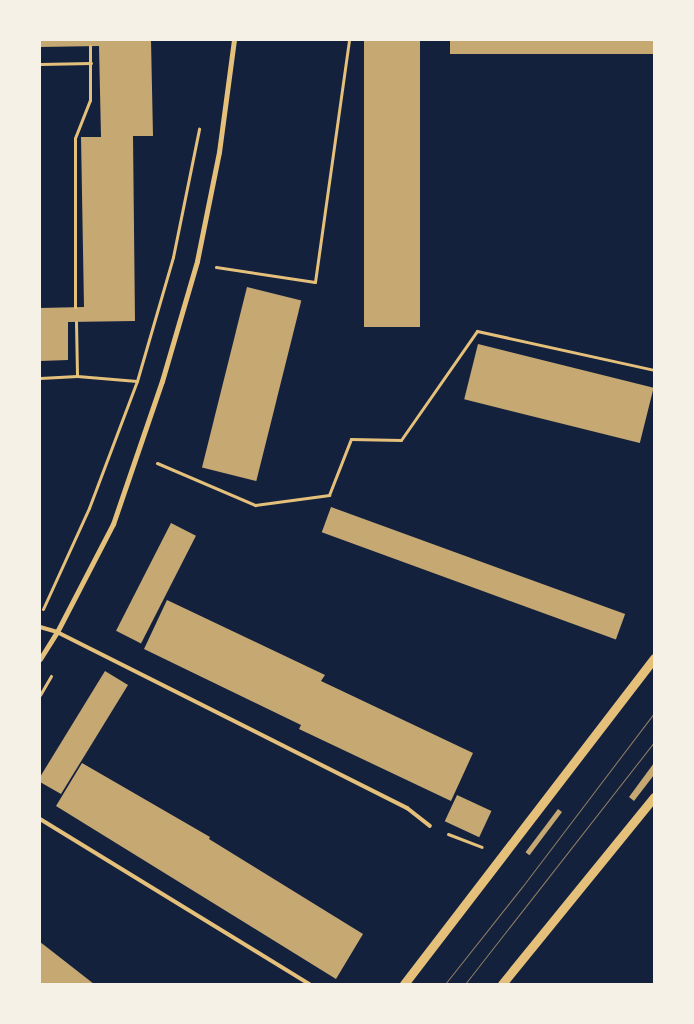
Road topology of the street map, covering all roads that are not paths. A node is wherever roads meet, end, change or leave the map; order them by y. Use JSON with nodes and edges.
{"nodes":[{"id":1,"x":234,"y":40,"type":"edge"},
{"id":2,"x":40,"y":628,"type":"edge"},
{"id":3,"x":57,"y":632,"type":"junction"},
{"id":4,"x":654,"y":658,"type":"edge"},
{"id":5,"x":40,"y":659,"type":"edge"},
{"id":6,"x":654,"y":797,"type":"edge"},
{"id":7,"x":40,"y":819,"type":"edge"},
{"id":8,"x":430,"y":826,"type":"road end"},
{"id":9,"x":308,"y":984,"type":"edge"},
{"id":10,"x":404,"y":984,"type":"edge"},
{"id":11,"x":502,"y":984,"type":"edge"}],
"edges":[{"from":1,"to":3,"type":"street"},
{"from":2,"to":3,"type":"lane"},
{"from":3,"to":5,"type":"street"},
{"from":3,"to":8,"type":"lane"},
{"from":4,"to":10,"type":"street"},
{"from":6,"to":11,"type":"street"},
{"from":7,"to":9,"type":"lane"}]}
